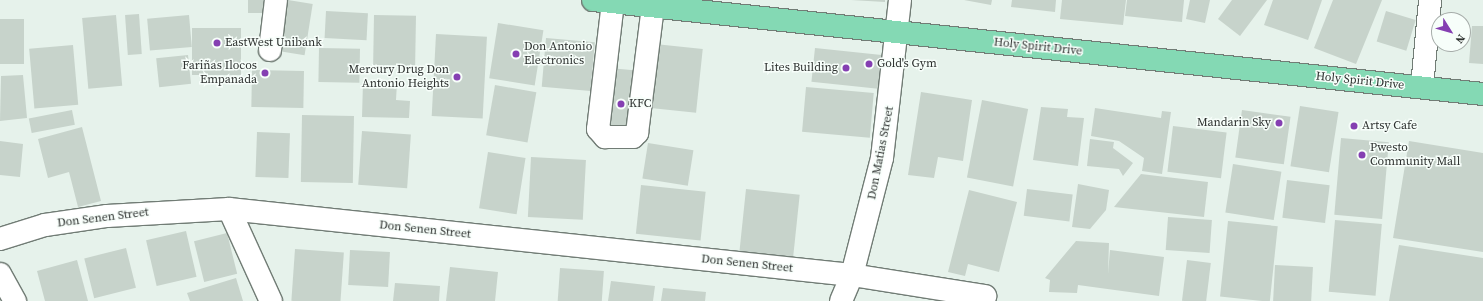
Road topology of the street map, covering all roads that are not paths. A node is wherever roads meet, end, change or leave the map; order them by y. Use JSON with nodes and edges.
{"nodes":[{"id":1,"x":276,"y":0,"type":"edge"},
{"id":2,"x":900,"y":0,"type":"edge"},
{"id":3,"x":1430,"y":0,"type":"edge"},
{"id":4,"x":603,"y":1,"type":"edge"},
{"id":5,"x":653,"y":6,"type":"junction"},
{"id":6,"x":898,"y":32,"type":"junction"},
{"id":7,"x":270,"y":50,"type":"dead end"},
{"id":8,"x":1422,"y":87,"type":"junction"},
{"id":9,"x":1483,"y":94,"type":"edge"},
{"id":10,"x":229,"y":209,"type":"junction"},
{"id":11,"x":0,"y":239,"type":"edge"},
{"id":12,"x":0,"y":274,"type":"edge"},
{"id":13,"x":852,"y":275,"type":"junction"},
{"id":14,"x":985,"y":296,"type":"dead end"},
{"id":15,"x":15,"y":301,"type":"edge"},
{"id":16,"x":271,"y":301,"type":"edge"},
{"id":17,"x":841,"y":301,"type":"edge"}],
"edges":[{"from":1,"to":7,"type":"street"},
{"from":2,"to":6,"type":"street","name":"Don Matias Street"},
{"from":3,"to":8,"type":"street"},
{"from":4,"to":5,"type":"main road","name":"Holy Spirit Drive"},
{"from":4,"to":5,"type":"street"},
{"from":5,"to":6,"type":"main road","name":"Holy Spirit Drive"},
{"from":6,"to":8,"type":"main road","name":"Holy Spirit Drive"},
{"from":6,"to":13,"type":"street","name":"Don Matias Street"},
{"from":8,"to":9,"type":"main road","name":"Holy Spirit Drive"},
{"from":10,"to":11,"type":"street","name":"Don Senen Street"},
{"from":10,"to":13,"type":"street","name":"Don Senen Street"},
{"from":10,"to":16,"type":"street"},
{"from":12,"to":15,"type":"street"},
{"from":13,"to":14,"type":"street","name":"Don Senen Street"},
{"from":13,"to":17,"type":"street","name":"Don Matias Street"}]}
